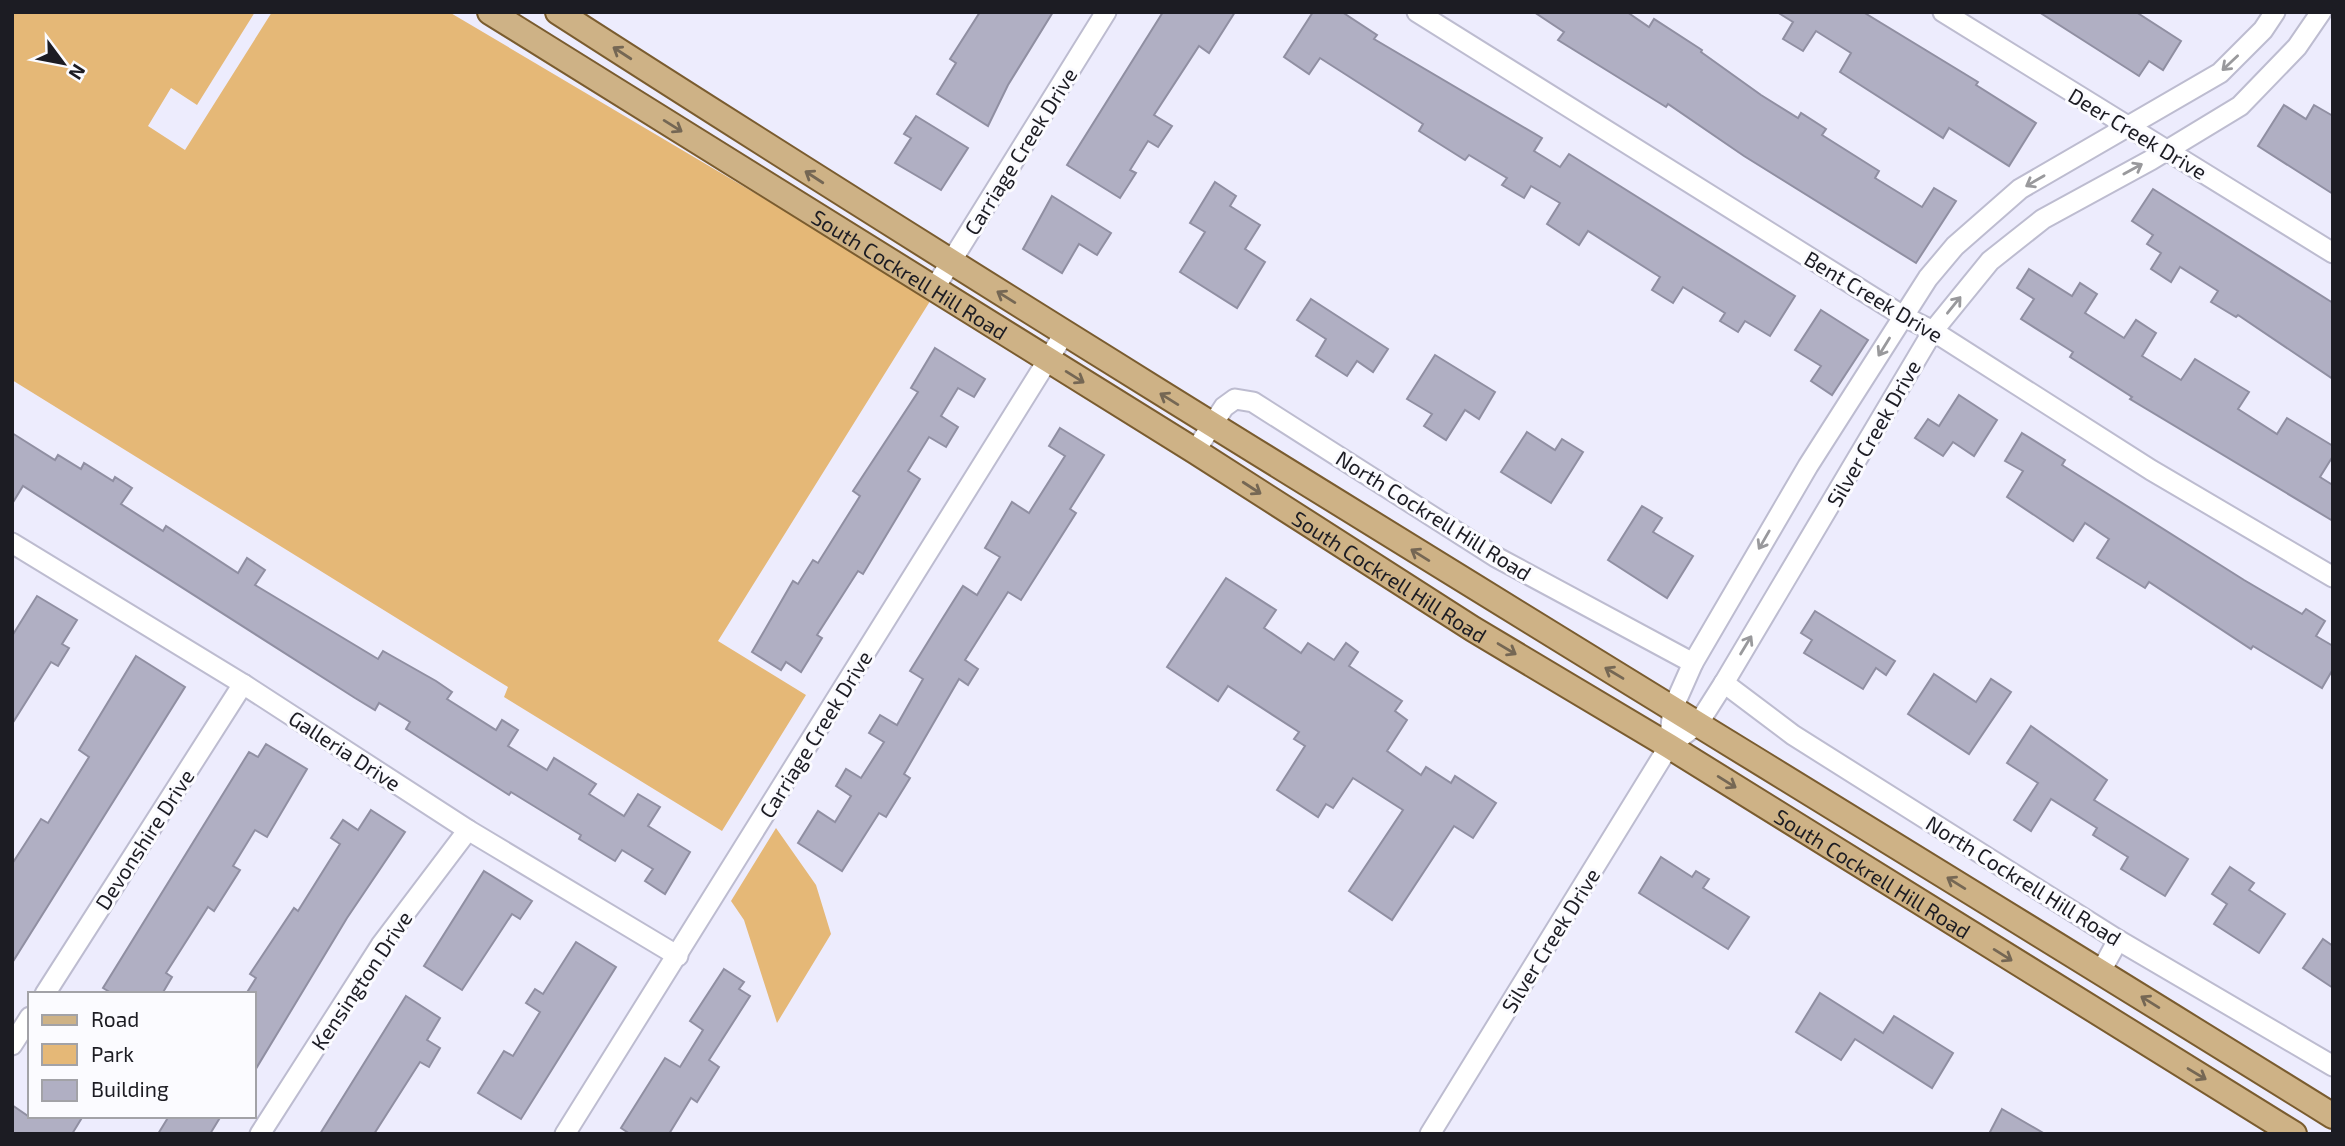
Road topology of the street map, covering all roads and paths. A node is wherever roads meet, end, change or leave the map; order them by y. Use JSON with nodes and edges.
{"nodes":[{"id":1,"x":490,"y":12,"type":"edge"},
{"id":2,"x":558,"y":12,"type":"edge"},
{"id":3,"x":1106,"y":12,"type":"edge"},
{"id":4,"x":1417,"y":12,"type":"edge"},
{"id":5,"x":1943,"y":12,"type":"edge"},
{"id":6,"x":2275,"y":12,"type":"edge"},
{"id":7,"x":2321,"y":12,"type":"edge"},
{"id":8,"x":2127,"y":127,"type":"junction"},
{"id":9,"x":2167,"y":149,"type":"junction"},
{"id":10,"x":2333,"y":253,"type":"edge"},
{"id":11,"x":950,"y":263,"type":"junction"},
{"id":12,"x":934,"y":289,"type":"junction"},
{"id":13,"x":1903,"y":316,"type":"junction"},
{"id":14,"x":1933,"y":331,"type":"junction"},
{"id":15,"x":1064,"y":334,"type":"junction"},
{"id":16,"x":1048,"y":360,"type":"junction"},
{"id":17,"x":1212,"y":425,"type":"junction"},
{"id":18,"x":1195,"y":451,"type":"junction"},
{"id":19,"x":14,"y":549,"type":"edge"},
{"id":20,"x":2333,"y":577,"type":"edge"},
{"id":21,"x":1693,"y":663,"type":"junction"},
{"id":22,"x":1724,"y":683,"type":"junction"},
{"id":23,"x":243,"y":684,"type":"junction"},
{"id":24,"x":1673,"y":708,"type":"junction"},
{"id":25,"x":1698,"y":724,"type":"junction"},
{"id":26,"x":1670,"y":746,"type":"junction"},
{"id":27,"x":468,"y":830,"type":"junction"},
{"id":28,"x":2118,"y":940,"type":"junction"},
{"id":29,"x":678,"y":956,"type":"junction"},
{"id":30,"x":2101,"y":971,"type":"junction"},
{"id":31,"x":46,"y":992,"type":"edge"},
{"id":32,"x":28,"y":1020,"type":"edge"},
{"id":33,"x":12,"y":1045,"type":"edge"},
{"id":34,"x":2333,"y":1066,"type":"edge"},
{"id":35,"x":2333,"y":1116,"type":"edge"},
{"id":36,"x":260,"y":1134,"type":"edge"},
{"id":37,"x":565,"y":1134,"type":"edge"},
{"id":38,"x":1430,"y":1134,"type":"edge"},
{"id":39,"x":2294,"y":1134,"type":"edge"}],
"edges":[{"from":1,"to":12,"type":"main road","name":"South Cockrell Hill Road","one_way":true},
{"from":11,"to":2,"type":"main road","name":"South Cockrell Hill Road","one_way":true},
{"from":3,"to":11,"type":"street","name":"Carriage Creek Drive"},
{"from":4,"to":13,"type":"street","name":"Bent Creek Drive"},
{"from":5,"to":8,"type":"street","name":"Deer Creek Drive"},
{"from":6,"to":8,"type":"street","name":"Silver Creek Drive","one_way":true},
{"from":7,"to":9,"type":"street","name":"Silver Creek Drive"},
{"from":8,"to":9,"type":"street","name":"Deer Creek Drive"},
{"from":8,"to":13,"type":"street","name":"Silver Creek Drive","one_way":true},
{"from":9,"to":10,"type":"street","name":"Deer Creek Drive"},
{"from":14,"to":9,"type":"street","name":"Silver Creek Drive","one_way":true},
{"from":11,"to":12,"type":"street","name":"Carriage Creek Drive"},
{"from":15,"to":11,"type":"main road","name":"South Cockrell Hill Road","one_way":true},
{"from":12,"to":16,"type":"main road","name":"South Cockrell Hill Road"},
{"from":13,"to":14,"type":"street","name":"Bent Creek Drive"},
{"from":13,"to":21,"type":"street","name":"Silver Creek Drive","one_way":true},
{"from":14,"to":20,"type":"street","name":"Bent Creek Drive"},
{"from":22,"to":14,"type":"street","name":"Silver Creek Drive","one_way":true},
{"from":15,"to":16,"type":"street","name":"Carriage Creek Drive"},
{"from":17,"to":15,"type":"main road","name":"South Cockrell Hill Road","one_way":true},
{"from":16,"to":18,"type":"main road","name":"South Cockrell Hill Road","one_way":true},
{"from":16,"to":29,"type":"street","name":"Carriage Creek Drive"},
{"from":17,"to":18,"type":"street","name":"North Cockrell Hill Road"},
{"from":17,"to":21,"type":"street","name":"North Cockrell Hill Road"},
{"from":24,"to":17,"type":"main road","name":"South Cockrell Hill Road","one_way":true},
{"from":18,"to":26,"type":"main road","name":"South Cockrell Hill Road","one_way":true},
{"from":19,"to":23,"type":"street","name":"Galleria Drive"},
{"from":21,"to":24,"type":"street","name":"Silver Creek Drive"},
{"from":22,"to":25,"type":"street","name":"Silver Creek Drive"},
{"from":22,"to":28,"type":"street","name":"North Cockrell Hill Road"},
{"from":23,"to":27,"type":"street","name":"Galleria Drive"},
{"from":23,"to":31,"type":"street","name":"Devonshire Drive"},
{"from":24,"to":25,"type":"main road","name":"South Cockrell Hill Road"},
{"from":24,"to":26,"type":"street","name":"Silver Creek Drive"},
{"from":25,"to":26,"type":"street","name":"Silver Creek Drive"},
{"from":30,"to":25,"type":"main road","name":"South Cockrell Hill Road","one_way":true},
{"from":26,"to":38,"type":"street","name":"Silver Creek Drive"},
{"from":26,"to":39,"type":"main road","name":"South Cockrell Hill Road","one_way":true},
{"from":27,"to":29,"type":"street","name":"Galleria Drive"},
{"from":27,"to":36,"type":"street","name":"Kensington Drive"},
{"from":28,"to":30,"type":"street"},
{"from":28,"to":34,"type":"street","name":"North Cockrell Hill Road"},
{"from":29,"to":37,"type":"street","name":"Carriage Creek Drive"},
{"from":35,"to":30,"type":"main road","name":"South Cockrell Hill Road","one_way":true},
{"from":32,"to":33,"type":"street"}]}
